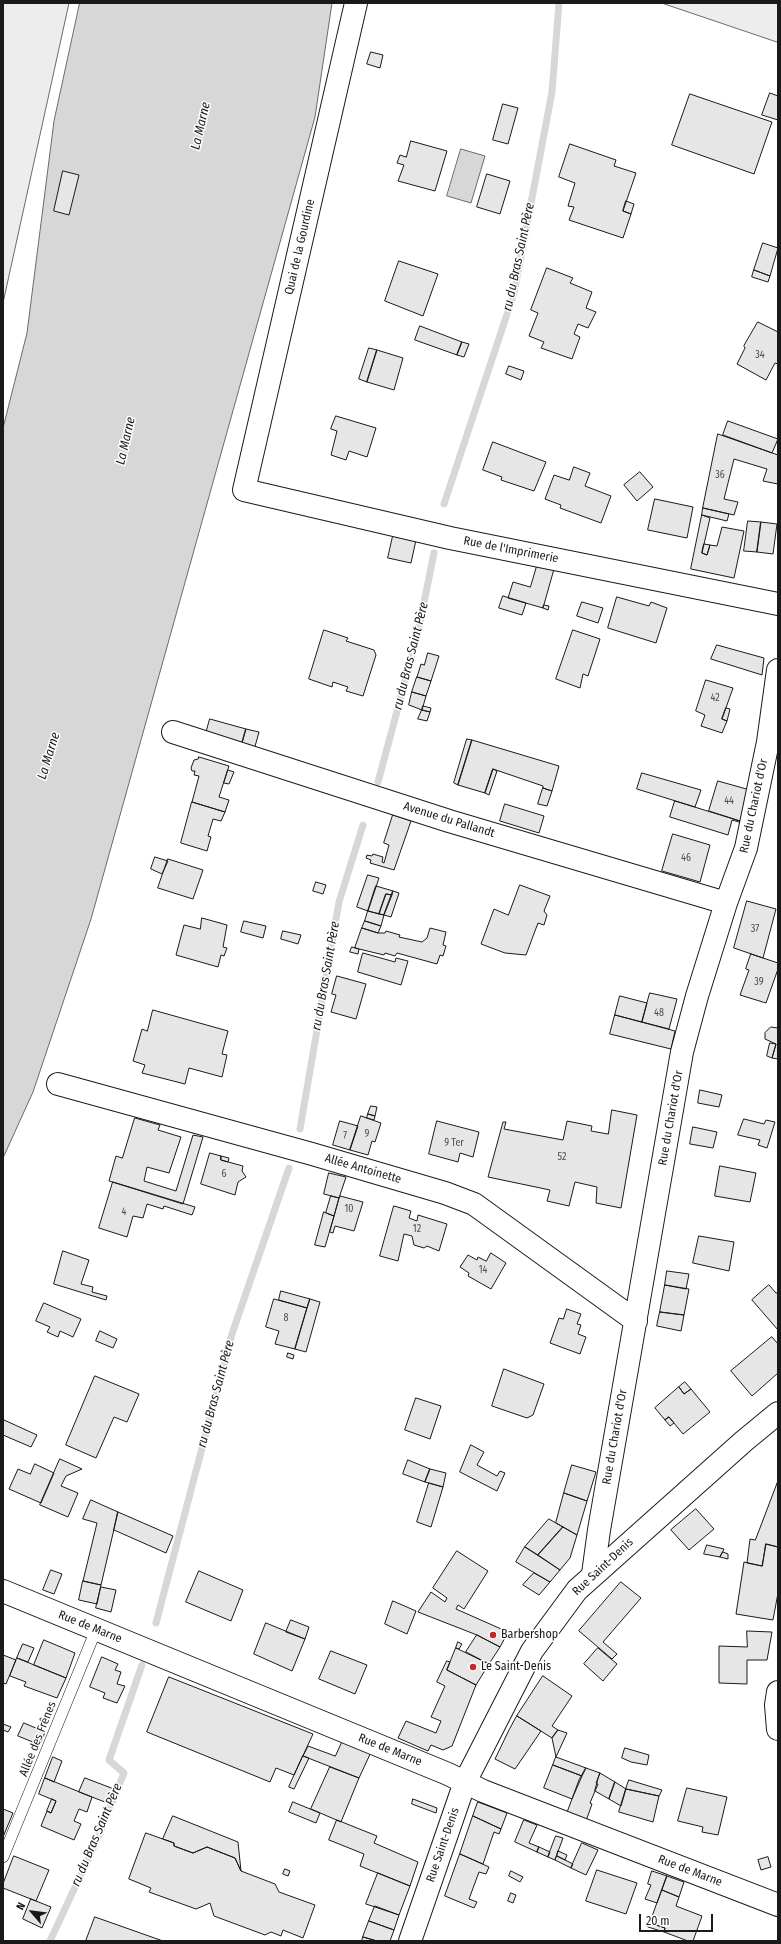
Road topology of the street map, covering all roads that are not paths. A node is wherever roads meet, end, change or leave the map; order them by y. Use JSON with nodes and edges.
{"nodes":[{"id":1,"x":356,"y":3,"type":"edge"},
{"id":2,"x":244,"y":490,"type":"joint"},
{"id":3,"x":778,"y":604,"type":"edge"},
{"id":4,"x":778,"y":670,"type":"edge"},
{"id":5,"x":173,"y":732,"type":"dead end"},
{"id":6,"x":726,"y":904,"type":"junction"},
{"id":7,"x":58,"y":1084,"type":"dead end"},
{"id":8,"x":636,"y":1321,"type":"junction"},
{"id":9,"x":778,"y":1413,"type":"edge"},
{"id":10,"x":593,"y":1574,"type":"junction"},
{"id":11,"x":3,"y":1591,"type":"edge"},
{"id":12,"x":96,"y":1630,"type":"junction"},
{"id":13,"x":778,"y":1692,"type":"edge"},
{"id":14,"x":778,"y":1728,"type":"edge"},
{"id":15,"x":465,"y":1782,"type":"junction"},
{"id":16,"x":3,"y":1857,"type":"edge"},
{"id":17,"x":778,"y":1905,"type":"edge"},
{"id":18,"x":410,"y":1941,"type":"edge"}],
"edges":[{"from":1,"to":2,"type":"street","name":"Quai de la Gourdine"},
{"from":2,"to":3,"type":"street","name":"Rue de l'Imprimerie"},
{"from":4,"to":6,"type":"street","name":"Rue du Chariot d'Or"},
{"from":5,"to":6,"type":"street","name":"Avenue du Pallandt"},
{"from":6,"to":8,"type":"street","name":"Rue du Chariot d'Or"},
{"from":7,"to":8,"type":"street","name":"Allée Antoinette"},
{"from":8,"to":10,"type":"street","name":"Rue du Chariot d'Or"},
{"from":9,"to":10,"type":"street","name":"Rue Saint-Denis"},
{"from":10,"to":15,"type":"street","name":"Rue Saint-Denis"},
{"from":11,"to":12,"type":"street","name":"Rue de Marne"},
{"from":12,"to":15,"type":"street","name":"Rue de Marne"},
{"from":12,"to":16,"type":"lane","name":"Allée des Frênes"},
{"from":13,"to":14,"type":"street"},
{"from":15,"to":17,"type":"street","name":"Rue de Marne"},
{"from":15,"to":18,"type":"street","name":"Rue Saint-Denis"}]}
